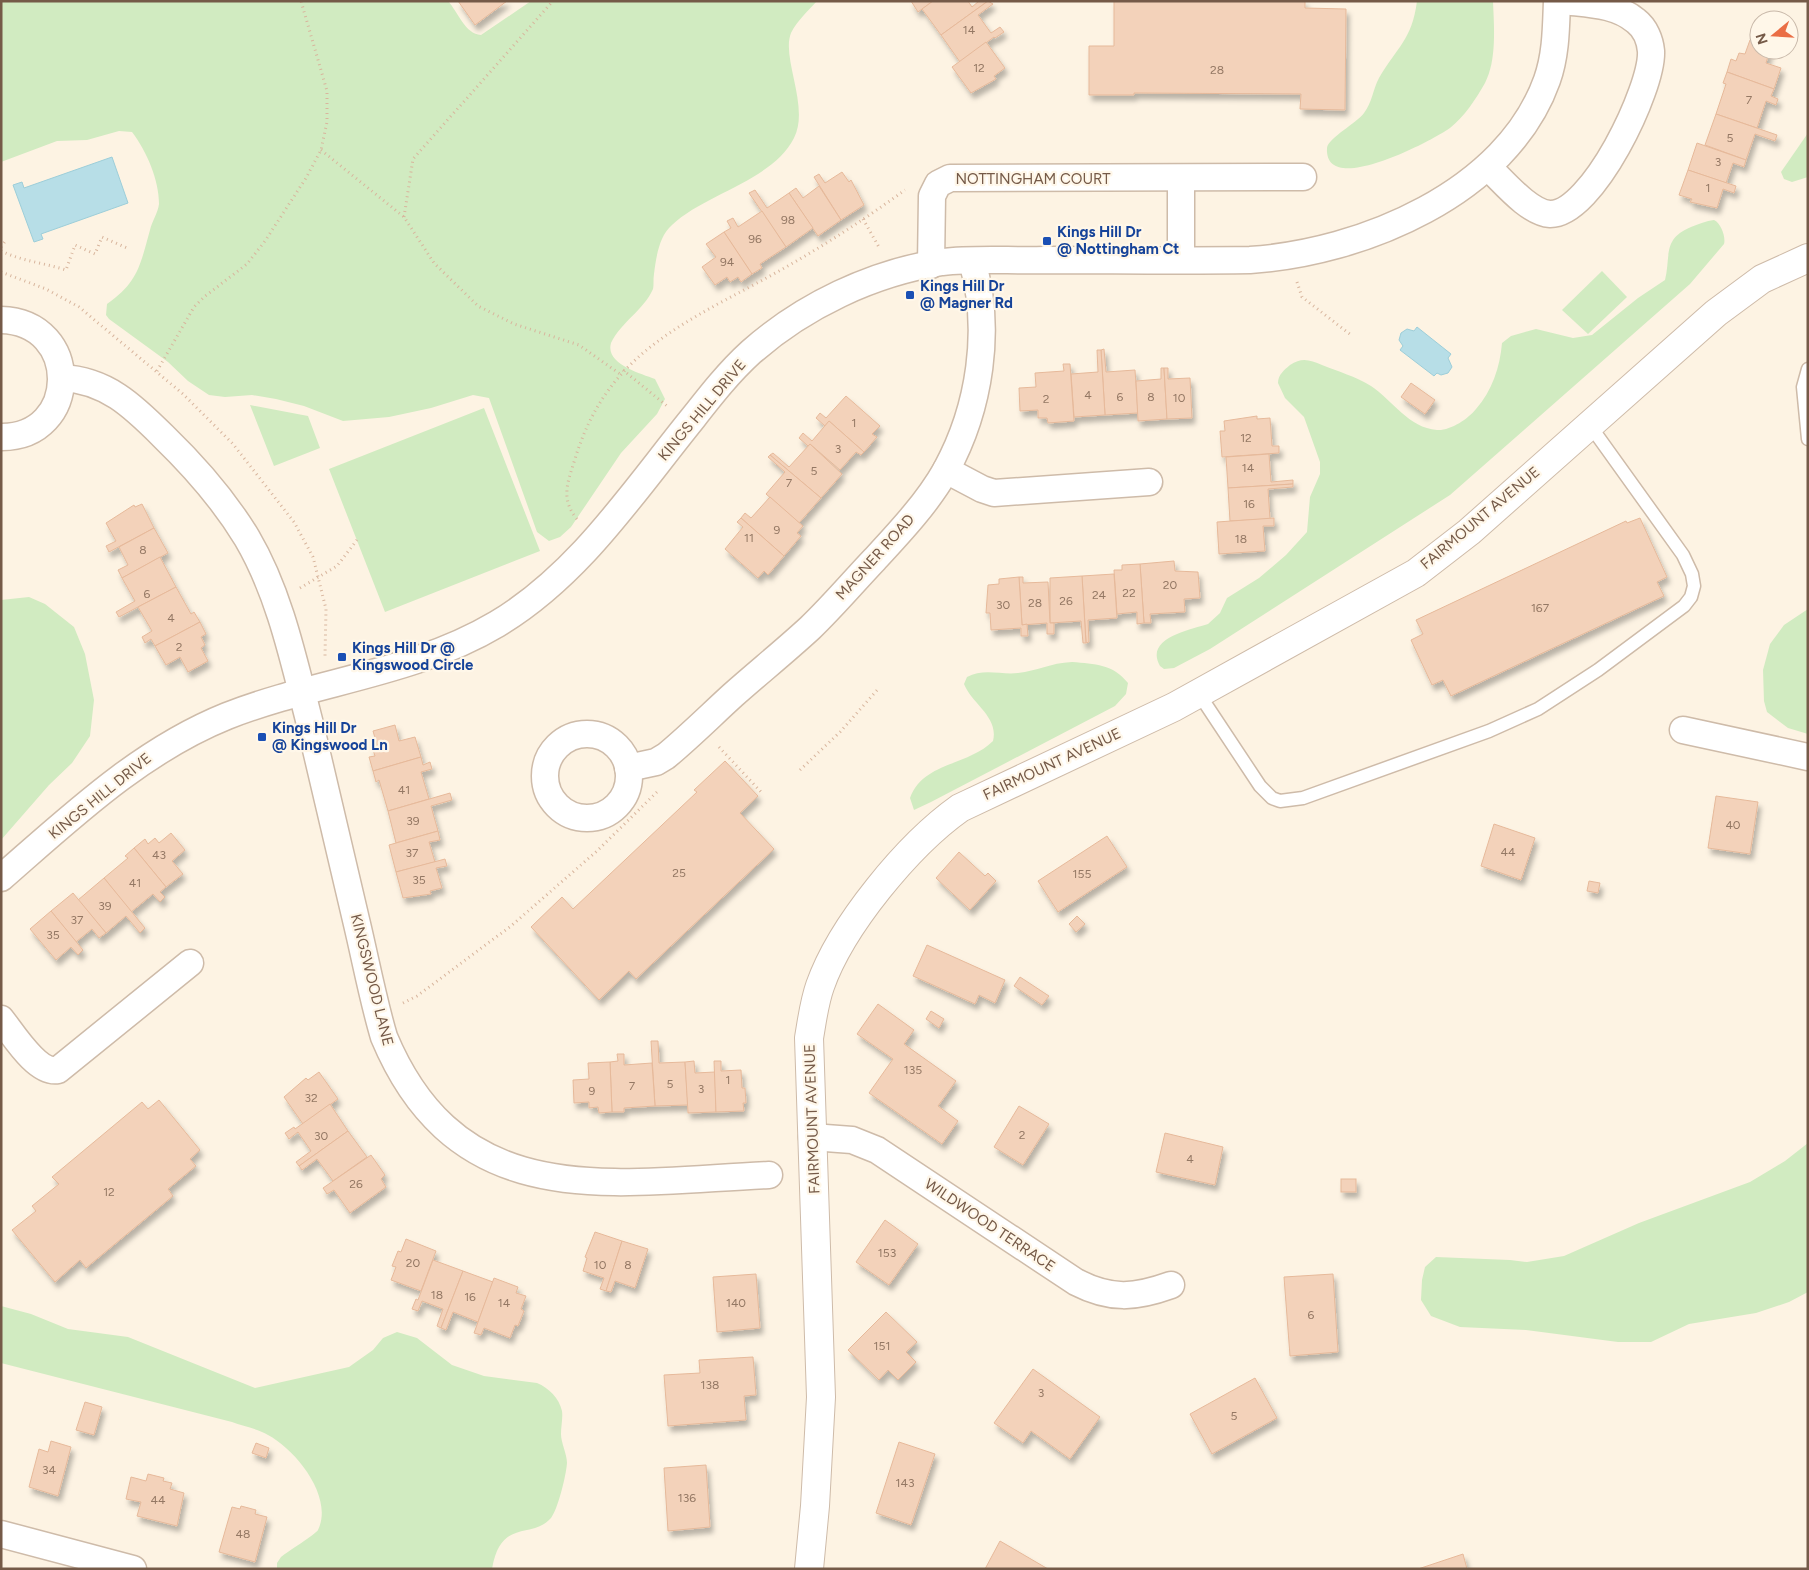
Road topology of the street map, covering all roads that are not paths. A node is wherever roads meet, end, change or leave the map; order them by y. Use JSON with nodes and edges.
{"nodes":[{"id":1,"x":1557,"y":1,"type":"edge"},
{"id":2,"x":1564,"y":1,"type":"edge"},
{"id":3,"x":1488,"y":166,"type":"junction"},
{"id":4,"x":1303,"y":177,"type":"dead end"},
{"id":5,"x":1181,"y":179,"type":"junction"},
{"id":6,"x":1808,"y":258,"type":"edge"},
{"id":7,"x":1181,"y":260,"type":"junction"},
{"id":8,"x":972,"y":261,"type":"junction"},
{"id":9,"x":931,"y":265,"type":"junction"},
{"id":10,"x":1,"y":320,"type":"edge"},
{"id":11,"x":1808,"y":369,"type":"edge"},
{"id":12,"x":62,"y":378,"type":"junction"},
{"id":13,"x":1589,"y":424,"type":"junction"},
{"id":14,"x":1,"y":437,"type":"edge"},
{"id":15,"x":1808,"y":439,"type":"edge"},
{"id":16,"x":946,"y":470,"type":"junction"},
{"id":17,"x":1149,"y":482,"type":"dead end"},
{"id":18,"x":302,"y":692,"type":"junction"},
{"id":19,"x":1199,"y":694,"type":"junction"},
{"id":20,"x":1683,"y":730,"type":"dead end"},
{"id":21,"x":1808,"y":757,"type":"edge"},
{"id":22,"x":628,"y":768,"type":"dead end"},
{"id":23,"x":1,"y":878,"type":"edge"},
{"id":24,"x":190,"y":964,"type":"dead end"},
{"id":25,"x":1,"y":1019,"type":"edge"},
{"id":26,"x":812,"y":1137,"type":"junction"},
{"id":27,"x":770,"y":1175,"type":"dead end"},
{"id":28,"x":1171,"y":1286,"type":"dead end"},
{"id":29,"x":1,"y":1534,"type":"edge"},
{"id":30,"x":815,"y":1566,"type":"edge"},
{"id":31,"x":133,"y":1569,"type":"edge"}],
"edges":[{"from":1,"to":3,"type":"street","name":"KINGS HILL DRIVE"},
{"from":2,"to":3,"type":"street"},
{"from":3,"to":7,"type":"street","name":"KINGS HILL DRIVE"},
{"from":4,"to":5,"type":"street","name":"NOTTINGHAM COURT"},
{"from":5,"to":7,"type":"street"},
{"from":5,"to":9,"type":"street","name":"NOTTINGHAM COURT"},
{"from":6,"to":13,"type":"street","name":"FAIRMOUNT AVENUE"},
{"from":7,"to":8,"type":"street","name":"KINGS HILL DRIVE"},
{"from":8,"to":9,"type":"street","name":"KINGS HILL DRIVE"},
{"from":8,"to":16,"type":"street","name":"MAGNER ROAD"},
{"from":9,"to":18,"type":"street","name":"KINGS HILL DRIVE"},
{"from":10,"to":12,"type":"street"},
{"from":11,"to":15,"type":"lane"},
{"from":12,"to":14,"type":"street"},
{"from":12,"to":18,"type":"street","name":"KINGSWOOD LANE"},
{"from":13,"to":19,"type":"street","name":"FAIRMOUNT AVENUE"},
{"from":13,"to":19,"type":"lane"},
{"from":16,"to":17,"type":"street"},
{"from":16,"to":22,"type":"street","name":"MAGNER ROAD"},
{"from":18,"to":23,"type":"street","name":"KINGS HILL DRIVE"},
{"from":18,"to":27,"type":"street","name":"KINGSWOOD LANE"},
{"from":19,"to":26,"type":"street","name":"FAIRMOUNT AVENUE"},
{"from":20,"to":21,"type":"street"},
{"from":24,"to":25,"type":"street"},
{"from":26,"to":28,"type":"street","name":"WILDWOOD TERRACE"},
{"from":26,"to":30,"type":"street","name":"FAIRMOUNT AVENUE"},
{"from":29,"to":31,"type":"street"}]}
